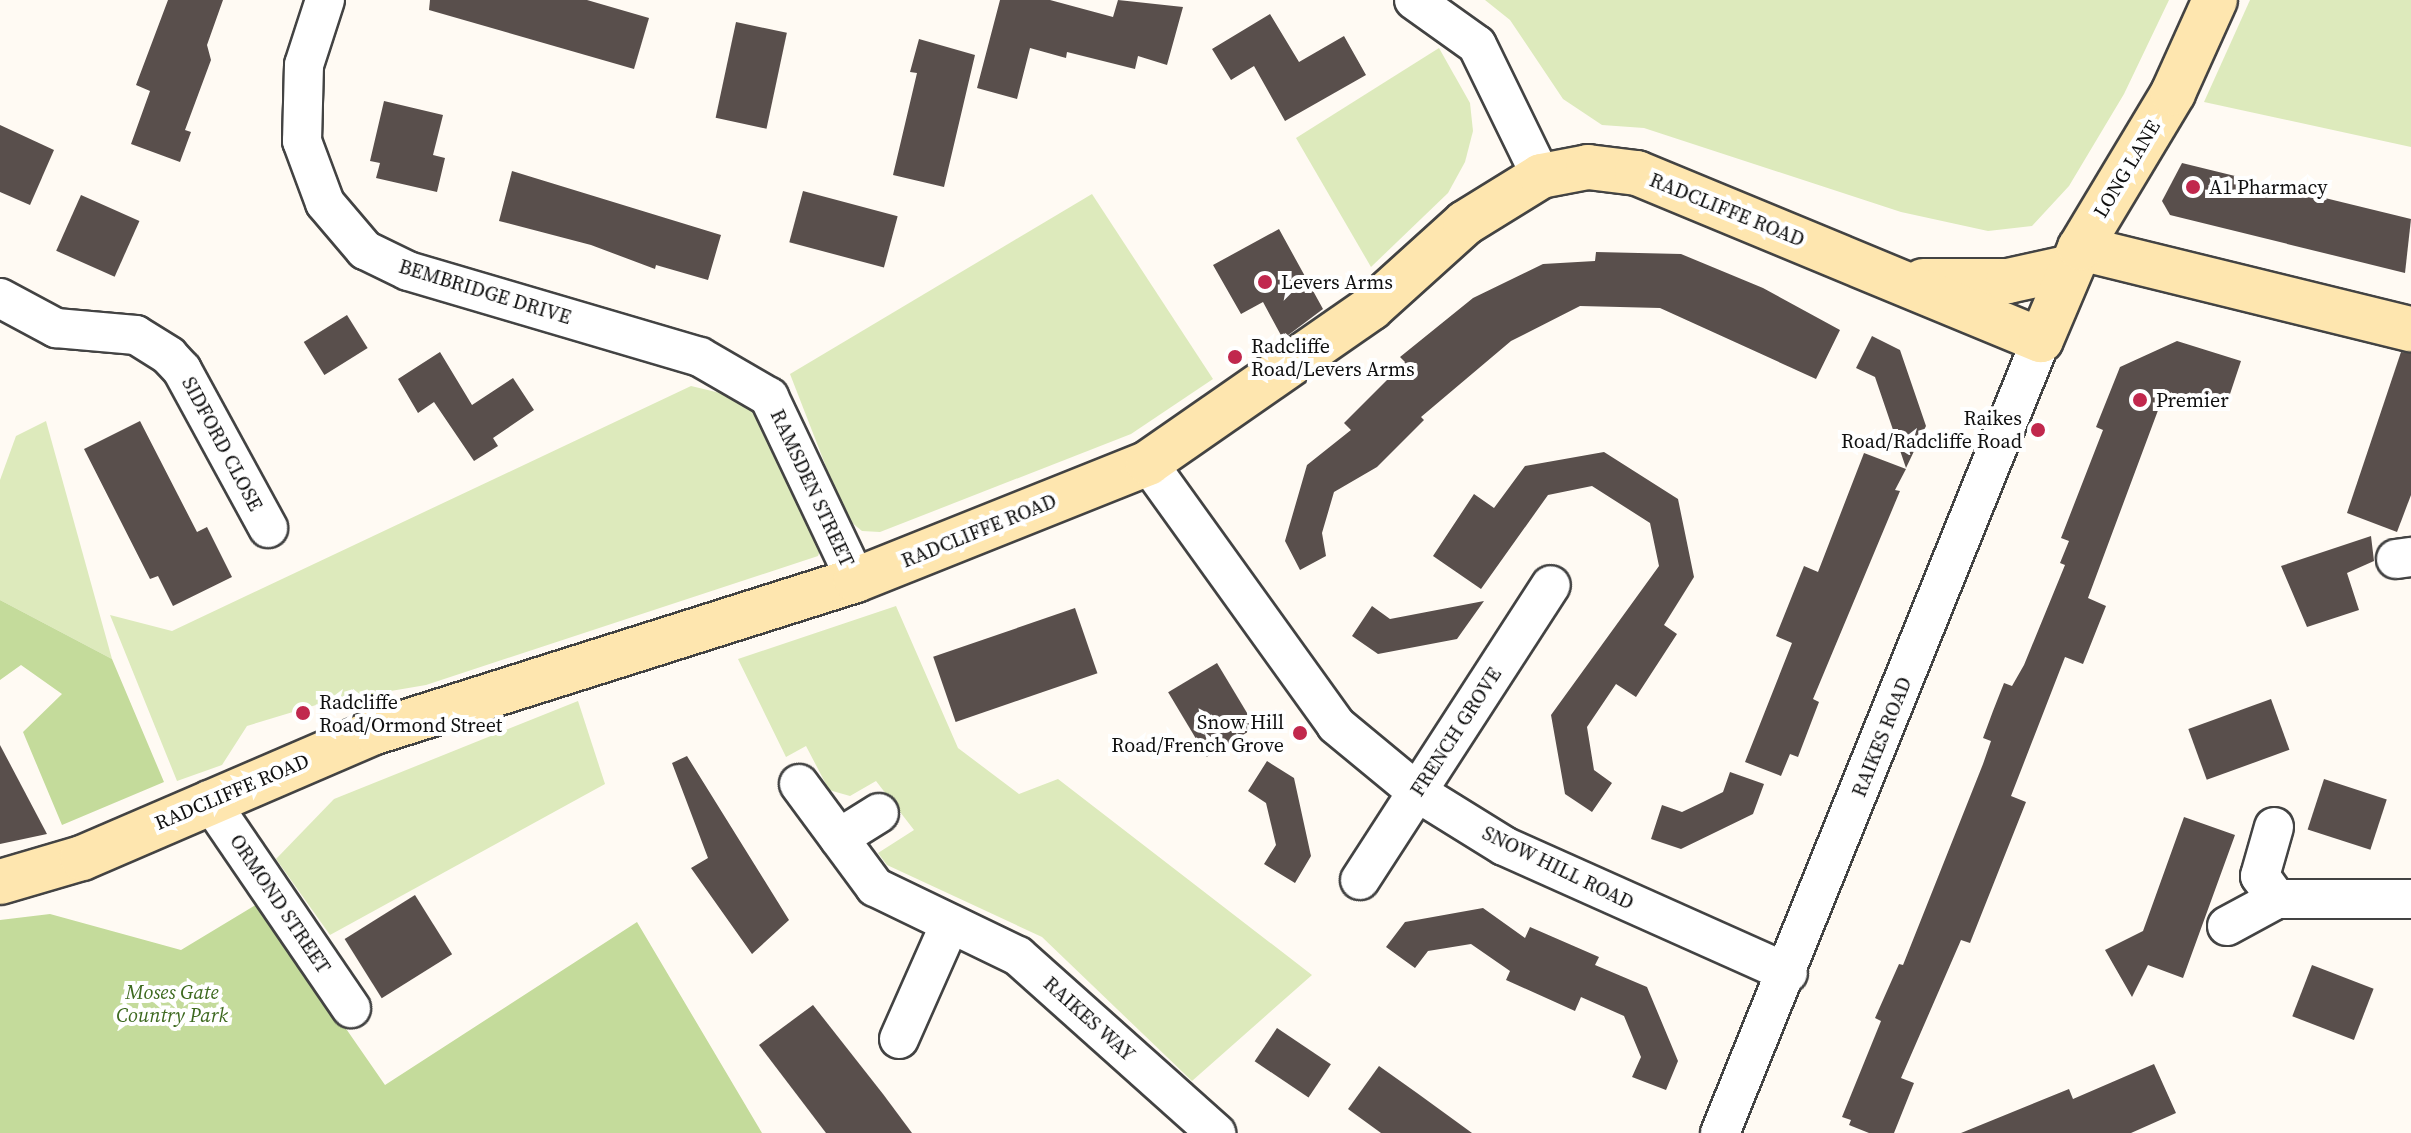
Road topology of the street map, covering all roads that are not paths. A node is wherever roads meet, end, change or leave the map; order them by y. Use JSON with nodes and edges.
{"nodes":[{"id":1,"x":325,"y":0,"type":"edge"},
{"id":2,"x":1414,"y":0,"type":"edge"},
{"id":3,"x":2215,"y":0,"type":"edge"},
{"id":4,"x":1541,"y":176,"type":"junction"},
{"id":5,"x":2075,"y":258,"type":"junction"},
{"id":6,"x":1891,"y":278,"type":"junction"},
{"id":7,"x":0,"y":298,"type":"edge"},
{"id":8,"x":2411,"y":329,"type":"edge"},
{"id":9,"x":2041,"y":340,"type":"junction"},
{"id":10,"x":769,"y":397,"type":"joint"},
{"id":11,"x":1148,"y":463,"type":"junction"},
{"id":12,"x":268,"y":528,"type":"dead end"},
{"id":13,"x":856,"y":580,"type":"junction"},
{"id":14,"x":1551,"y":585,"type":"dead end"},
{"id":15,"x":799,"y":784,"type":"dead end"},
{"id":16,"x":1417,"y":792,"type":"junction"},
{"id":17,"x":199,"y":805,"type":"junction"},
{"id":18,"x":879,"y":813,"type":"dead end"},
{"id":19,"x":2274,"y":827,"type":"dead end"},
{"id":20,"x":839,"y":838,"type":"junction"},
{"id":21,"x":1360,"y":880,"type":"dead end"},
{"id":22,"x":0,"y":882,"type":"edge"},
{"id":23,"x":2277,"y":899,"type":"junction"},
{"id":24,"x":2411,"y":899,"type":"edge"},
{"id":25,"x":950,"y":924,"type":"junction"},
{"id":26,"x":2227,"y":926,"type":"dead end"},
{"id":27,"x":1788,"y":973,"type":"junction"},
{"id":28,"x":351,"y":1008,"type":"dead end"},
{"id":29,"x":899,"y":1039,"type":"dead end"},
{"id":30,"x":1216,"y":1133,"type":"edge"},
{"id":31,"x":1720,"y":1133,"type":"edge"}],
"edges":[{"from":1,"to":10,"type":"street","name":"BEMBRIDGE DRIVE"},
{"from":2,"to":4,"type":"street"},
{"from":3,"to":5,"type":"main road","name":"LONG LANE"},
{"from":4,"to":6,"type":"main road","name":"RADCLIFFE ROAD"},
{"from":4,"to":11,"type":"main road","name":"RADCLIFFE ROAD"},
{"from":5,"to":6,"type":"main road","name":"RADCLIFFE ROAD"},
{"from":5,"to":8,"type":"main road","name":"RADCLIFFE ROAD"},
{"from":5,"to":9,"type":"main road","name":"LONG LANE"},
{"from":6,"to":9,"type":"main road","name":"RADCLIFFE ROAD"},
{"from":7,"to":12,"type":"street","name":"SIDFORD CLOSE"},
{"from":9,"to":27,"type":"street","name":"RAIKES ROAD"},
{"from":10,"to":13,"type":"street","name":"RAMSDEN STREET"},
{"from":11,"to":13,"type":"main road","name":"RADCLIFFE ROAD"},
{"from":11,"to":16,"type":"street","name":"SNOW HILL ROAD"},
{"from":13,"to":17,"type":"main road","name":"RADCLIFFE ROAD"},
{"from":14,"to":16,"type":"street","name":"FRENCH GROVE"},
{"from":15,"to":20,"type":"street","name":"RAIKES WAY"},
{"from":16,"to":21,"type":"street","name":"FRENCH GROVE"},
{"from":16,"to":27,"type":"street","name":"SNOW HILL ROAD"},
{"from":17,"to":22,"type":"main road","name":"RADCLIFFE ROAD"},
{"from":17,"to":28,"type":"street","name":"ORMOND STREET"},
{"from":18,"to":20,"type":"street"},
{"from":19,"to":23,"type":"street"},
{"from":20,"to":25,"type":"street","name":"RAIKES WAY"},
{"from":23,"to":24,"type":"street"},
{"from":23,"to":26,"type":"street"},
{"from":25,"to":29,"type":"street"},
{"from":25,"to":30,"type":"street","name":"RAIKES WAY"},
{"from":27,"to":31,"type":"street","name":"RAIKES ROAD"}]}
